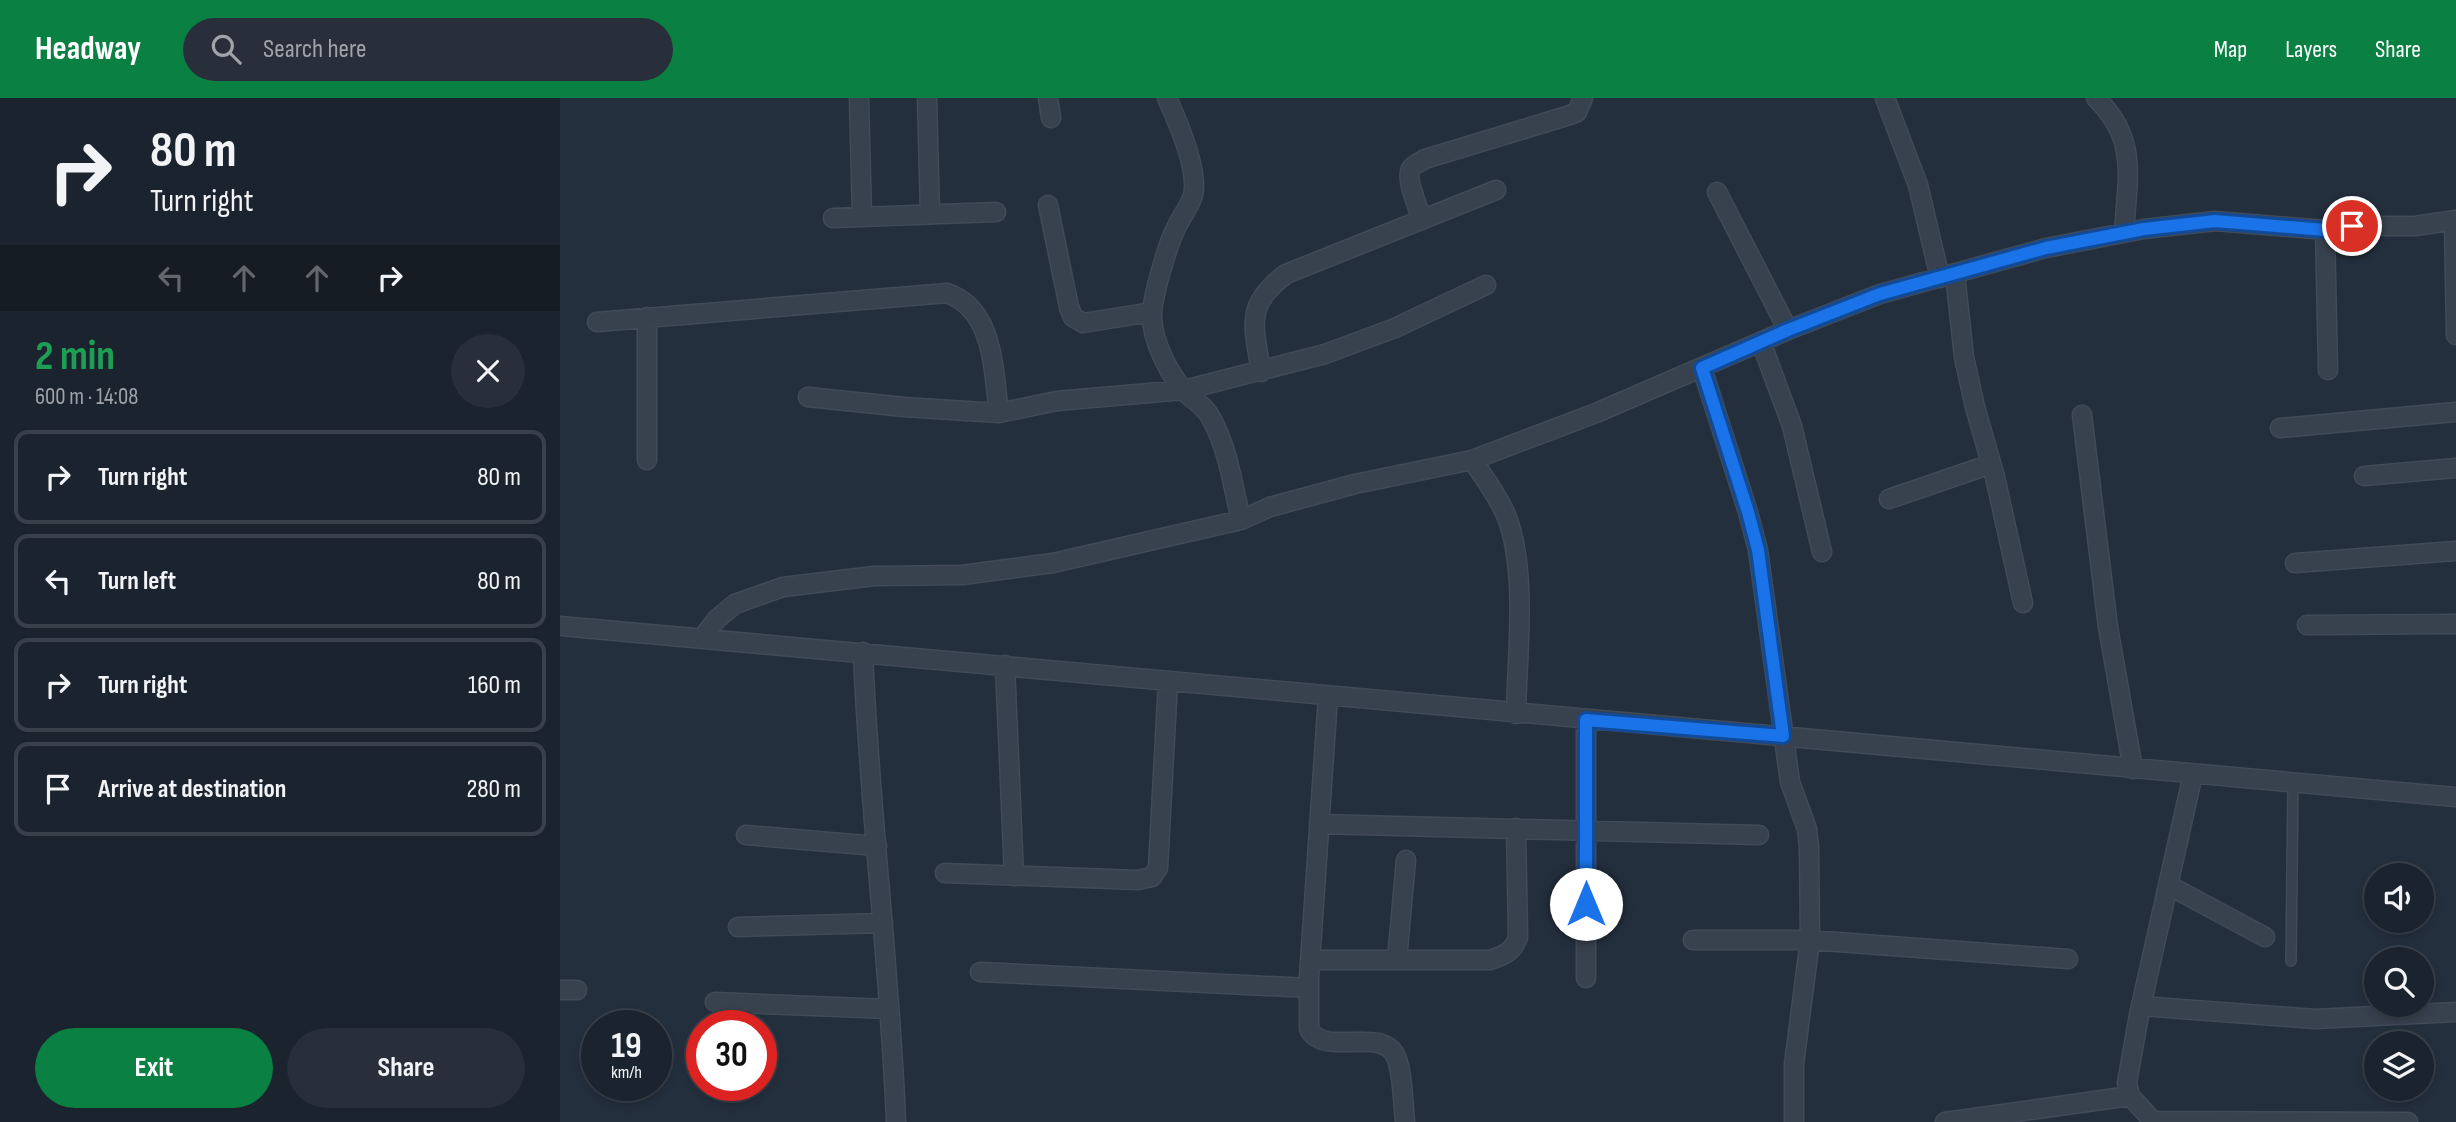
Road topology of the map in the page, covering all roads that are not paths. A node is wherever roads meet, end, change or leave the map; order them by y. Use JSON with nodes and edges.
{"nodes":[{"id":1,"x":859,"y":98,"type":"edge"},
{"id":2,"x":927,"y":98,"type":"edge"},
{"id":3,"x":1048,"y":98,"type":"edge"},
{"id":4,"x":1167,"y":98,"type":"edge"},
{"id":5,"x":1583,"y":98,"type":"edge"},
{"id":6,"x":1885,"y":98,"type":"edge"},
{"id":7,"x":2096,"y":98,"type":"edge"},
{"id":8,"x":1051,"y":118,"type":"dead end"},
{"id":9,"x":1496,"y":190,"type":"dead end"},
{"id":10,"x":1717,"y":192,"type":"dead end"},
{"id":11,"x":1048,"y":205,"type":"dead end"},
{"id":12,"x":996,"y":212,"type":"dead end"},
{"id":13,"x":930,"y":214,"type":"junction"},
{"id":14,"x":862,"y":217,"type":"junction"},
{"id":15,"x":833,"y":218,"type":"dead end"},
{"id":16,"x":1422,"y":220,"type":"junction"},
{"id":17,"x":2455,"y":220,"type":"edge"},
{"id":18,"x":2325,"y":230,"type":"junction"},
{"id":19,"x":2124,"y":233,"type":"junction"},
{"id":20,"x":1947,"y":276,"type":"junction"},
{"id":21,"x":1486,"y":285,"type":"dead end"},
{"id":22,"x":1152,"y":312,"type":"junction"},
{"id":23,"x":647,"y":317,"type":"junction"},
{"id":24,"x":597,"y":322,"type":"dead end"},
{"id":25,"x":1788,"y":330,"type":"junction"},
{"id":26,"x":2456,"y":335,"type":"edge"},
{"id":27,"x":1761,"y":342,"type":"junction"},
{"id":28,"x":1702,"y":368,"type":"junction"},
{"id":29,"x":2329,"y":370,"type":"dead end"},
{"id":30,"x":1261,"y":372,"type":"junction"},
{"id":31,"x":1184,"y":390,"type":"junction"},
{"id":32,"x":808,"y":397,"type":"dead end"},
{"id":33,"x":2456,"y":412,"type":"edge"},
{"id":34,"x":999,"y":413,"type":"junction"},
{"id":35,"x":2082,"y":415,"type":"dead end"},
{"id":36,"x":2280,"y":428,"type":"dead end"},
{"id":37,"x":647,"y":460,"type":"dead end"},
{"id":38,"x":1472,"y":460,"type":"junction"},
{"id":39,"x":1992,"y":464,"type":"junction"},
{"id":40,"x":2456,"y":468,"type":"edge"},
{"id":41,"x":2364,"y":477,"type":"dead end"},
{"id":42,"x":1889,"y":499,"type":"dead end"},
{"id":43,"x":1241,"y":520,"type":"junction"},
{"id":44,"x":2456,"y":551,"type":"edge"},
{"id":45,"x":1822,"y":552,"type":"dead end"},
{"id":46,"x":2295,"y":563,"type":"dead end"},
{"id":47,"x":2023,"y":603,"type":"dead end"},
{"id":48,"x":2456,"y":624,"type":"edge"},
{"id":49,"x":2307,"y":625,"type":"dead end"},
{"id":50,"x":560,"y":626,"type":"edge"},
{"id":51,"x":702,"y":638,"type":"junction"},
{"id":52,"x":863,"y":652,"type":"junction"},
{"id":53,"x":1005,"y":665,"type":"junction"},
{"id":54,"x":1168,"y":681,"type":"junction"},
{"id":55,"x":1328,"y":696,"type":"junction"},
{"id":56,"x":1516,"y":714,"type":"junction"},
{"id":57,"x":1586,"y":720,"type":"junction"},
{"id":58,"x":1783,"y":736,"type":"junction"},
{"id":59,"x":2133,"y":769,"type":"junction"},
{"id":60,"x":2193,"y":774,"type":"junction"},
{"id":61,"x":2293,"y":783,"type":"junction"},
{"id":62,"x":2456,"y":797,"type":"edge"},
{"id":63,"x":1319,"y":824,"type":"junction"},
{"id":64,"x":1517,"y":828,"type":"junction"},
{"id":65,"x":1587,"y":830,"type":"junction"},
{"id":66,"x":746,"y":835,"type":"dead end"},
{"id":67,"x":1759,"y":835,"type":"dead end"},
{"id":68,"x":877,"y":846,"type":"junction"},
{"id":69,"x":1406,"y":860,"type":"dead end"},
{"id":70,"x":945,"y":873,"type":"dead end"},
{"id":71,"x":1014,"y":876,"type":"junction"},
{"id":72,"x":2168,"y":885,"type":"junction"},
{"id":73,"x":883,"y":923,"type":"junction"},
{"id":74,"x":738,"y":927,"type":"dead end"},
{"id":75,"x":2265,"y":937,"type":"dead end"},
{"id":76,"x":1693,"y":940,"type":"dead end"},
{"id":77,"x":1810,"y":940,"type":"junction"},
{"id":78,"x":2068,"y":959,"type":"dead end"},
{"id":79,"x":1311,"y":960,"type":"junction"},
{"id":80,"x":1397,"y":960,"type":"junction"},
{"id":81,"x":2291,"y":961,"type":"dead end"},
{"id":82,"x":980,"y":972,"type":"dead end"},
{"id":83,"x":1586,"y":978,"type":"dead end"},
{"id":84,"x":1309,"y":989,"type":"junction"},
{"id":85,"x":715,"y":1002,"type":"dead end"},
{"id":86,"x":2141,"y":1006,"type":"junction"},
{"id":87,"x":888,"y":1009,"type":"junction"},
{"id":88,"x":2456,"y":1012,"type":"edge"},
{"id":89,"x":2130,"y":1096,"type":"junction"},
{"id":90,"x":2153,"y":1121,"type":"edge"},
{"id":91,"x":896,"y":1122,"type":"edge"},
{"id":92,"x":1405,"y":1122,"type":"edge"},
{"id":93,"x":1794,"y":1122,"type":"edge"},
{"id":94,"x":1945,"y":1122,"type":"edge"},
{"id":95,"x":2408,"y":1122,"type":"edge"}],
"edges":[{"from":1,"to":14,"type":"street"},
{"from":2,"to":13,"type":"street"},
{"from":3,"to":8,"type":"street"},
{"from":4,"to":22,"type":"street"},
{"from":5,"to":16,"type":"street"},
{"from":6,"to":20,"type":"street"},
{"from":7,"to":19,"type":"street"},
{"from":9,"to":16,"type":"street"},
{"from":10,"to":25,"type":"street"},
{"from":11,"to":22,"type":"street"},
{"from":12,"to":13,"type":"street"},
{"from":13,"to":14,"type":"street"},
{"from":14,"to":15,"type":"street"},
{"from":16,"to":30,"type":"street"},
{"from":17,"to":18,"type":"street"},
{"from":17,"to":26,"type":"street"},
{"from":18,"to":19,"type":"street"},
{"from":18,"to":29,"type":"street"},
{"from":19,"to":20,"type":"street"},
{"from":20,"to":25,"type":"street"},
{"from":20,"to":39,"type":"street"},
{"from":21,"to":30,"type":"street"},
{"from":22,"to":31,"type":"street"},
{"from":23,"to":24,"type":"street"},
{"from":23,"to":34,"type":"street"},
{"from":23,"to":37,"type":"street"},
{"from":25,"to":27,"type":"street"},
{"from":27,"to":28,"type":"street"},
{"from":27,"to":45,"type":"street"},
{"from":28,"to":38,"type":"street"},
{"from":28,"to":58,"type":"street"},
{"from":30,"to":31,"type":"street"},
{"from":31,"to":34,"type":"street"},
{"from":31,"to":43,"type":"street"},
{"from":32,"to":34,"type":"street"},
{"from":33,"to":36,"type":"street"},
{"from":35,"to":59,"type":"street"},
{"from":38,"to":43,"type":"street"},
{"from":38,"to":56,"type":"street"},
{"from":39,"to":42,"type":"street"},
{"from":39,"to":47,"type":"street"},
{"from":40,"to":41,"type":"street"},
{"from":43,"to":51,"type":"street"},
{"from":44,"to":46,"type":"street"},
{"from":48,"to":49,"type":"street"},
{"from":50,"to":51,"type":"street"},
{"from":51,"to":52,"type":"street"},
{"from":52,"to":53,"type":"street"},
{"from":52,"to":68,"type":"street"},
{"from":53,"to":54,"type":"street"},
{"from":53,"to":71,"type":"street"},
{"from":54,"to":55,"type":"street"},
{"from":54,"to":71,"type":"street"},
{"from":55,"to":56,"type":"street"},
{"from":55,"to":63,"type":"street"},
{"from":56,"to":57,"type":"street"},
{"from":57,"to":58,"type":"street"},
{"from":57,"to":65,"type":"street"},
{"from":58,"to":59,"type":"street"},
{"from":58,"to":77,"type":"street"},
{"from":59,"to":60,"type":"street"},
{"from":60,"to":61,"type":"street"},
{"from":60,"to":72,"type":"street"},
{"from":61,"to":62,"type":"street"},
{"from":61,"to":81,"type":"lane"},
{"from":63,"to":64,"type":"street"},
{"from":63,"to":79,"type":"street"},
{"from":64,"to":65,"type":"street"},
{"from":64,"to":80,"type":"street"},
{"from":65,"to":67,"type":"street"},
{"from":65,"to":83,"type":"street"},
{"from":66,"to":68,"type":"street"},
{"from":68,"to":73,"type":"street"},
{"from":69,"to":80,"type":"street"},
{"from":70,"to":71,"type":"street"},
{"from":72,"to":75,"type":"street"},
{"from":72,"to":86,"type":"street"},
{"from":73,"to":74,"type":"street"},
{"from":73,"to":87,"type":"street"},
{"from":76,"to":77,"type":"street"},
{"from":77,"to":78,"type":"street"},
{"from":77,"to":93,"type":"street"},
{"from":79,"to":80,"type":"street"},
{"from":79,"to":84,"type":"street"},
{"from":82,"to":84,"type":"street"},
{"from":84,"to":92,"type":"street"},
{"from":85,"to":87,"type":"street"},
{"from":86,"to":88,"type":"street"},
{"from":86,"to":89,"type":"street"},
{"from":87,"to":91,"type":"street"},
{"from":89,"to":90,"type":"street"},
{"from":89,"to":94,"type":"street"},
{"from":90,"to":95,"type":"street"}]}
